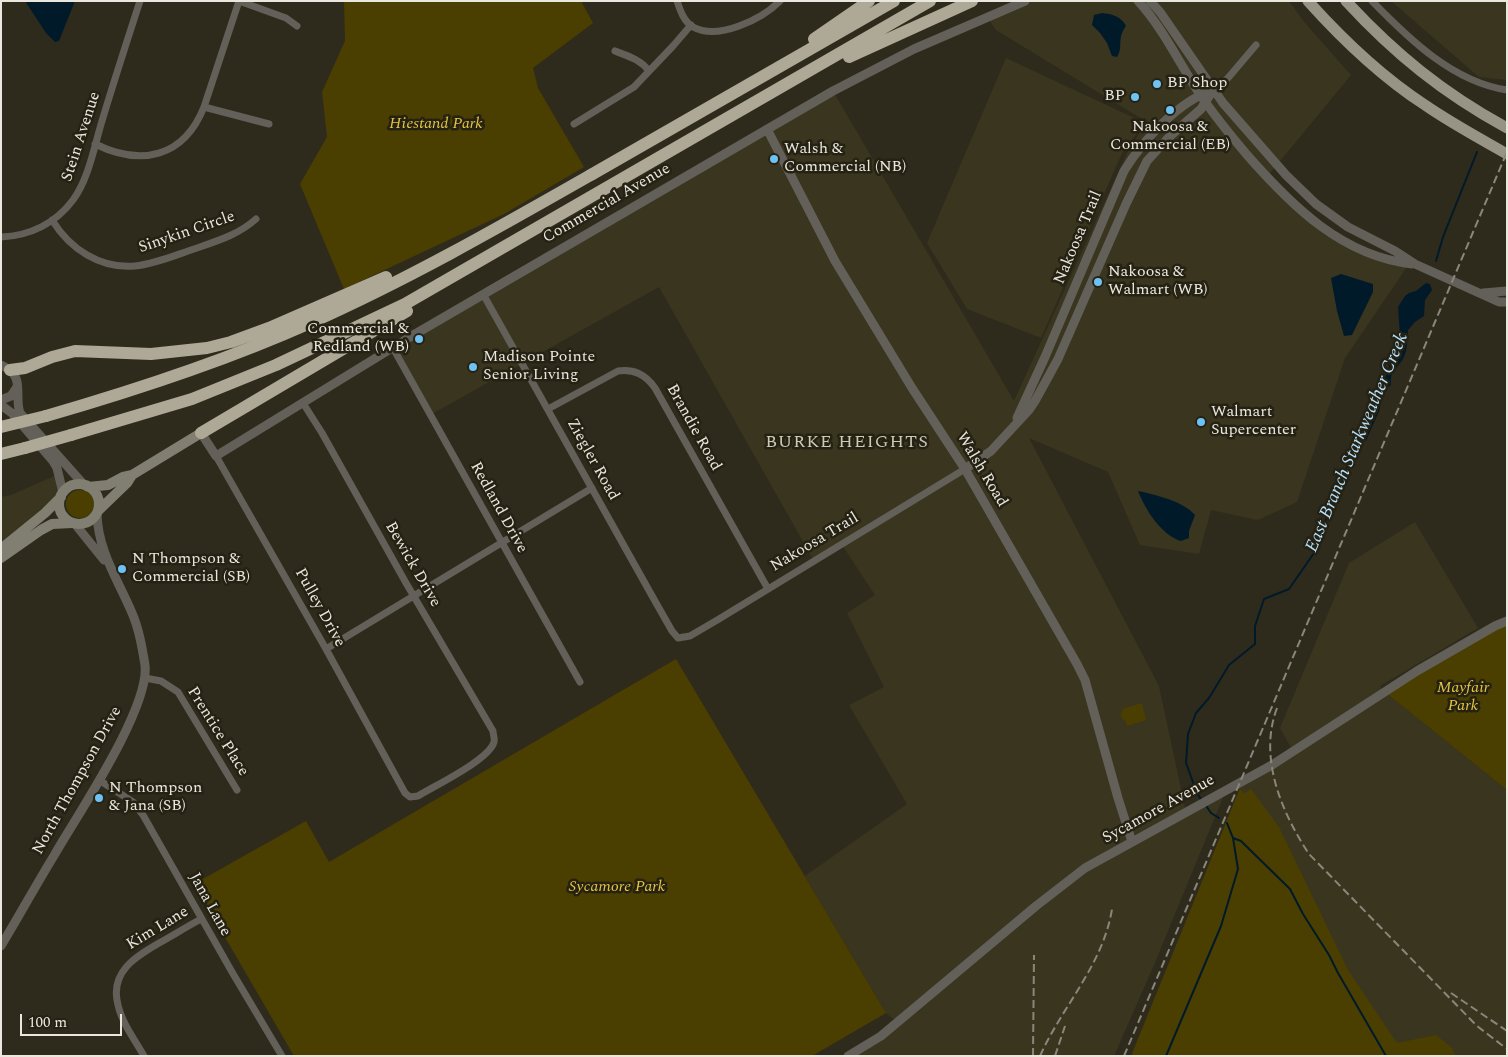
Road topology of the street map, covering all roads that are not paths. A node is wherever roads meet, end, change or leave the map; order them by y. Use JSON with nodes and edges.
{"nodes":[{"id":1,"x":140,"y":1,"type":"edge"},
{"id":2,"x":239,"y":1,"type":"edge"},
{"id":3,"x":677,"y":1,"type":"edge"},
{"id":4,"x":780,"y":1,"type":"edge"},
{"id":5,"x":870,"y":1,"type":"edge"},
{"id":6,"x":894,"y":1,"type":"edge"},
{"id":7,"x":930,"y":1,"type":"edge"},
{"id":8,"x":972,"y":1,"type":"edge"},
{"id":9,"x":1025,"y":1,"type":"edge"},
{"id":10,"x":1138,"y":1,"type":"edge"},
{"id":11,"x":1150,"y":1,"type":"edge"},
{"id":12,"x":1308,"y":1,"type":"edge"},
{"id":13,"x":1346,"y":1,"type":"edge"},
{"id":14,"x":1372,"y":1,"type":"edge"},
{"id":15,"x":690,"y":25,"type":"junction"},
{"id":16,"x":297,"y":26,"type":"dead end"},
{"id":17,"x":1256,"y":45,"type":"dead end"},
{"id":18,"x":614,"y":51,"type":"dead end"},
{"id":19,"x":649,"y":71,"type":"junction"},
{"id":20,"x":1213,"y":90,"type":"junction"},
{"id":21,"x":1507,"y":90,"type":"edge"},
{"id":22,"x":1200,"y":94,"type":"junction"},
{"id":23,"x":727,"y":97,"type":"junction"},
{"id":24,"x":1206,"y":103,"type":"junction"},
{"id":25,"x":204,"y":107,"type":"junction"},
{"id":26,"x":269,"y":124,"type":"dead end"},
{"id":27,"x":574,"y":124,"type":"dead end"},
{"id":28,"x":716,"y":126,"type":"junction"},
{"id":29,"x":1507,"y":128,"type":"edge"},
{"id":30,"x":767,"y":130,"type":"junction"},
{"id":31,"x":95,"y":144,"type":"junction"},
{"id":32,"x":1489,"y":144,"type":"junction"},
{"id":33,"x":1507,"y":146,"type":"edge"},
{"id":34,"x":1507,"y":154,"type":"edge"},
{"id":35,"x":256,"y":219,"type":"dead end"},
{"id":36,"x":52,"y":220,"type":"junction"},
{"id":37,"x":511,"y":220,"type":"junction"},
{"id":38,"x":1,"y":237,"type":"edge"},
{"id":39,"x":503,"y":249,"type":"junction"},
{"id":40,"x":1415,"y":264,"type":"junction"},
{"id":41,"x":1507,"y":291,"type":"edge"},
{"id":42,"x":1482,"y":293,"type":"junction"},
{"id":43,"x":483,"y":294,"type":"junction"},
{"id":44,"x":1507,"y":302,"type":"edge"},
{"id":45,"x":393,"y":348,"type":"junction"},
{"id":46,"x":4,"y":367,"type":"edge"},
{"id":47,"x":17,"y":387,"type":"junction"},
{"id":48,"x":1,"y":400,"type":"edge"},
{"id":49,"x":303,"y":402,"type":"junction"},
{"id":50,"x":1,"y":404,"type":"edge"},
{"id":51,"x":548,"y":409,"type":"junction"},
{"id":52,"x":1,"y":427,"type":"edge"},
{"id":53,"x":1010,"y":429,"type":"junction"},
{"id":54,"x":200,"y":434,"type":"junction"},
{"id":55,"x":1,"y":454,"type":"edge"},
{"id":56,"x":216,"y":456,"type":"junction"},
{"id":57,"x":965,"y":470,"type":"junction"},
{"id":58,"x":132,"y":475,"type":"junction"},
{"id":59,"x":87,"y":486,"type":"junction"},
{"id":60,"x":592,"y":488,"type":"junction"},
{"id":61,"x":62,"y":495,"type":"junction"},
{"id":62,"x":97,"y":512,"type":"junction"},
{"id":63,"x":73,"y":523,"type":"junction"},
{"id":64,"x":502,"y":542,"type":"junction"},
{"id":65,"x":1,"y":549,"type":"edge"},
{"id":66,"x":1,"y":558,"type":"edge"},
{"id":67,"x":109,"y":566,"type":"junction"},
{"id":68,"x":768,"y":589,"type":"junction"},
{"id":69,"x":414,"y":596,"type":"junction"},
{"id":70,"x":1507,"y":621,"type":"edge"},
{"id":71,"x":678,"y":638,"type":"joint"},
{"id":72,"x":326,"y":649,"type":"junction"},
{"id":73,"x":145,"y":678,"type":"junction"},
{"id":74,"x":580,"y":682,"type":"dead end"},
{"id":75,"x":99,"y":780,"type":"junction"},
{"id":76,"x":237,"y":790,"type":"dead end"},
{"id":77,"x":410,"y":797,"type":"joint"},
{"id":78,"x":1132,"y":842,"type":"junction"},
{"id":79,"x":202,"y":919,"type":"junction"},
{"id":80,"x":1,"y":946,"type":"edge"},
{"id":81,"x":144,"y":1056,"type":"edge"},
{"id":82,"x":282,"y":1056,"type":"edge"},
{"id":83,"x":848,"y":1056,"type":"edge"}],
"edges":[{"from":1,"to":31,"type":"street","name":"Stein Avenue"},
{"from":2,"to":16,"type":"street"},
{"from":2,"to":25,"type":"street"},
{"from":3,"to":15,"type":"street"},
{"from":4,"to":15,"type":"street"},
{"from":5,"to":23,"type":"highway"},
{"from":6,"to":23,"type":"highway"},
{"from":7,"to":28,"type":"highway"},
{"from":8,"to":28,"type":"highway"},
{"from":9,"to":30,"type":"street","name":"Commercial Avenue"},
{"from":10,"to":22,"type":"street"},
{"from":11,"to":20,"type":"street"},
{"from":12,"to":32,"type":"main road"},
{"from":13,"to":29,"type":"main road"},
{"from":14,"to":21,"type":"street"},
{"from":15,"to":19,"type":"street"},
{"from":17,"to":20,"type":"street","name":"Nakoosa Trail"},
{"from":18,"to":19,"type":"street"},
{"from":19,"to":27,"type":"street"},
{"from":20,"to":22,"type":"street","name":"Nakoosa Trail"},
{"from":20,"to":24,"type":"street","name":"Nakoosa Trail"},
{"from":20,"to":40,"type":"street"},
{"from":22,"to":24,"type":"street"},
{"from":22,"to":53,"type":"street","name":"Nakoosa Trail"},
{"from":23,"to":37,"type":"highway"},
{"from":24,"to":40,"type":"street"},
{"from":24,"to":53,"type":"street","name":"Nakoosa Trail"},
{"from":25,"to":26,"type":"street"},
{"from":25,"to":31,"type":"street"},
{"from":28,"to":39,"type":"highway"},
{"from":30,"to":43,"type":"street","name":"Commercial Avenue"},
{"from":30,"to":57,"type":"street","name":"Walsh Road"},
{"from":31,"to":36,"type":"street","name":"Stein Avenue"},
{"from":32,"to":33,"type":"main road"},
{"from":32,"to":34,"type":"main road"},
{"from":35,"to":36,"type":"street","name":"Sinykin Circle"},
{"from":36,"to":38,"type":"street","name":"Stein Avenue"},
{"from":37,"to":46,"type":"highway"},
{"from":37,"to":52,"type":"highway","bridge":true},
{"from":39,"to":54,"type":"highway"},
{"from":39,"to":55,"type":"highway","bridge":true},
{"from":40,"to":42,"type":"street"},
{"from":41,"to":42,"type":"street"},
{"from":42,"to":44,"type":"street"},
{"from":43,"to":45,"type":"street","name":"Commercial Avenue"},
{"from":43,"to":51,"type":"street","name":"Ziegler Road"},
{"from":45,"to":49,"type":"street","name":"Commercial Avenue"},
{"from":45,"to":64,"type":"street","name":"Redland Drive"},
{"from":46,"to":47,"type":"street"},
{"from":47,"to":48,"type":"street"},
{"from":47,"to":59,"type":"street"},
{"from":49,"to":56,"type":"street","name":"Commercial Avenue"},
{"from":49,"to":69,"type":"street","name":"Bewick Drive"},
{"from":50,"to":61,"type":"street"},
{"from":51,"to":60,"type":"street","name":"Ziegler Road"},
{"from":51,"to":68,"type":"street","name":"Brandie Road"},
{"from":53,"to":57,"type":"street","name":"Nakoosa Trail"},
{"from":54,"to":56,"type":"street","name":"Pulley Drive"},
{"from":54,"to":58,"type":"main road"},
{"from":56,"to":72,"type":"street","name":"Pulley Drive"},
{"from":57,"to":68,"type":"street","name":"Nakoosa Trail"},
{"from":57,"to":78,"type":"street","name":"Walsh Road"},
{"from":58,"to":59,"type":"main road"},
{"from":58,"to":62,"type":"main road"},
{"from":59,"to":61,"type":"main road"},
{"from":59,"to":62,"type":"main road"},
{"from":60,"to":64,"type":"street"},
{"from":60,"to":71,"type":"street","name":"Ziegler Road"},
{"from":61,"to":63,"type":"main road"},
{"from":61,"to":65,"type":"main road"},
{"from":62,"to":63,"type":"main road"},
{"from":62,"to":67,"type":"street","name":"North Thompson Drive"},
{"from":63,"to":66,"type":"main road"},
{"from":63,"to":67,"type":"street","name":"North Thompson Drive"},
{"from":64,"to":69,"type":"street"},
{"from":64,"to":74,"type":"street","name":"Redland Drive"},
{"from":67,"to":73,"type":"street","name":"North Thompson Drive"},
{"from":68,"to":71,"type":"street","name":"Nakoosa Trail"},
{"from":69,"to":72,"type":"street"},
{"from":69,"to":77,"type":"street","name":"Bewick Drive"},
{"from":70,"to":78,"type":"street","name":"Sycamore Avenue"},
{"from":72,"to":77,"type":"street","name":"Pulley Drive"},
{"from":73,"to":75,"type":"street","name":"North Thompson Drive"},
{"from":73,"to":76,"type":"street","name":"Prentice Place"},
{"from":75,"to":79,"type":"street","name":"Jana Lane"},
{"from":75,"to":80,"type":"street","name":"North Thompson Drive"},
{"from":78,"to":83,"type":"street","name":"Sycamore Avenue"},
{"from":79,"to":81,"type":"street","name":"Kim Lane"},
{"from":79,"to":82,"type":"street","name":"Jana Lane"}]}
